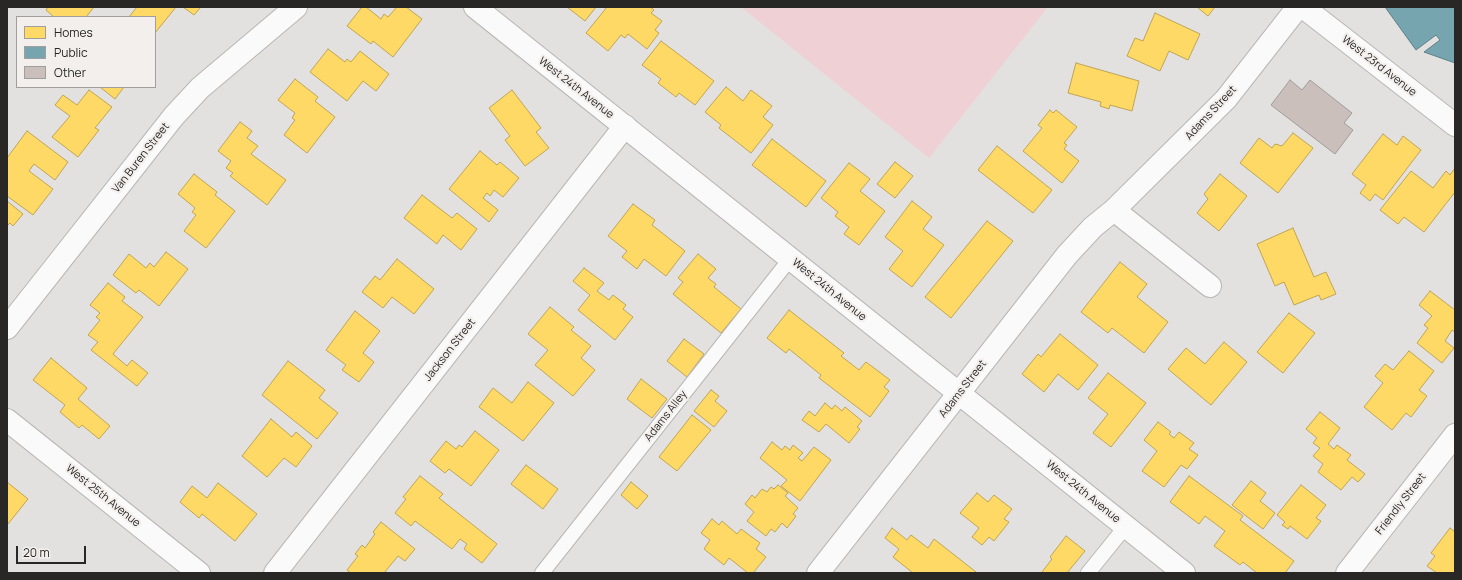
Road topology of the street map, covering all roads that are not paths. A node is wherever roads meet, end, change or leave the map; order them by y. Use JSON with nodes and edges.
{"nodes":[{"id":1,"x":296,"y":7,"type":"edge"},
{"id":2,"x":474,"y":7,"type":"edge"},
{"id":3,"x":1298,"y":7,"type":"edge"},
{"id":4,"x":1303,"y":7,"type":"edge"},
{"id":5,"x":1455,"y":125,"type":"edge"},
{"id":6,"x":625,"y":126,"type":"junction"},
{"id":7,"x":1114,"y":210,"type":"junction"},
{"id":8,"x":790,"y":258,"type":"junction"},
{"id":9,"x":1210,"y":286,"type":"dead end"},
{"id":10,"x":7,"y":328,"type":"edge"},
{"id":11,"x":959,"y":393,"type":"junction"},
{"id":12,"x":7,"y":420,"type":"edge"},
{"id":13,"x":1455,"y":435,"type":"edge"},
{"id":14,"x":1126,"y":526,"type":"junction"},
{"id":15,"x":199,"y":573,"type":"edge"},
{"id":16,"x":275,"y":573,"type":"edge"},
{"id":17,"x":542,"y":573,"type":"edge"},
{"id":18,"x":818,"y":573,"type":"edge"},
{"id":19,"x":1088,"y":573,"type":"edge"},
{"id":20,"x":1184,"y":573,"type":"edge"},
{"id":21,"x":1347,"y":573,"type":"edge"}],
"edges":[{"from":1,"to":10,"type":"street","name":"Van Buren Street"},
{"from":2,"to":6,"type":"street","name":"West 24th Avenue"},
{"from":3,"to":7,"type":"street","name":"Adams Street"},
{"from":4,"to":5,"type":"street","name":"West 23rd Avenue"},
{"from":6,"to":8,"type":"street","name":"West 24th Avenue"},
{"from":6,"to":16,"type":"street","name":"Jackson Street"},
{"from":7,"to":9,"type":"street"},
{"from":7,"to":11,"type":"street","name":"Adams Street"},
{"from":8,"to":11,"type":"street","name":"West 24th Avenue"},
{"from":8,"to":17,"type":"lane","name":"Adams Alley"},
{"from":11,"to":14,"type":"street","name":"West 24th Avenue"},
{"from":11,"to":18,"type":"street","name":"Adams Street"},
{"from":12,"to":15,"type":"street","name":"West 25th Avenue"},
{"from":13,"to":21,"type":"street","name":"Friendly Street"},
{"from":14,"to":19,"type":"lane"},
{"from":14,"to":20,"type":"street","name":"West 24th Avenue"}]}
